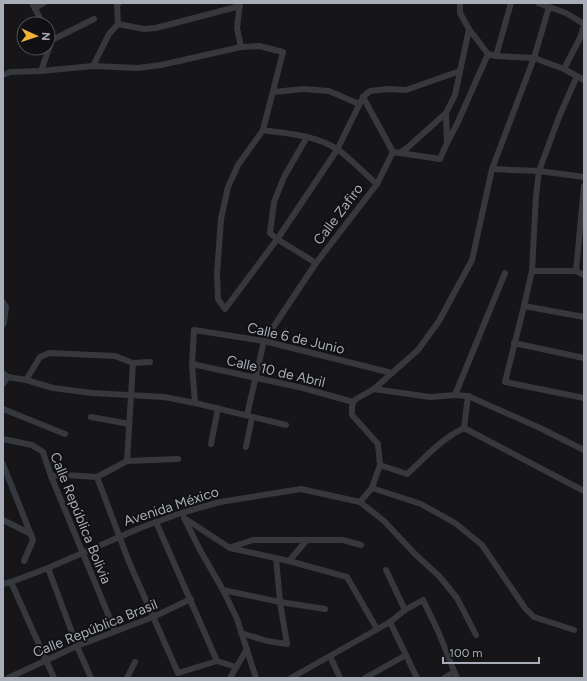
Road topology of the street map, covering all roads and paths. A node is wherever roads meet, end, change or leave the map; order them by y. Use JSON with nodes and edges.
{"nodes":[{"id":1,"x":44,"y":3,"type":"edge"},
{"id":2,"x":460,"y":3,"type":"edge"},
{"id":3,"x":511,"y":3,"type":"edge"},
{"id":4,"x":538,"y":3,"type":"edge"},
{"id":5,"x":117,"y":4,"type":"edge"},
{"id":6,"x":240,"y":5,"type":"edge"},
{"id":7,"x":34,"y":6,"type":"edge"},
{"id":8,"x":549,"y":7,"type":"junction"},
{"id":9,"x":39,"y":16,"type":"edge"},
{"id":10,"x":94,"y":19,"type":"dead end"},
{"id":11,"x":118,"y":24,"type":"junction"},
{"id":12,"x":584,"y":25,"type":"edge"},
{"id":13,"x":469,"y":29,"type":"junction"},
{"id":14,"x":56,"y":38,"type":"edge"},
{"id":15,"x":241,"y":47,"type":"junction"},
{"id":16,"x":488,"y":54,"type":"junction"},
{"id":17,"x":46,"y":56,"type":"edge"},
{"id":18,"x":496,"y":56,"type":"junction"},
{"id":19,"x":534,"y":58,"type":"junction"},
{"id":20,"x":93,"y":66,"type":"junction"},
{"id":21,"x":564,"y":69,"type":"junction"},
{"id":22,"x":41,"y":71,"type":"junction"},
{"id":23,"x":460,"y":71,"type":"junction"},
{"id":24,"x":3,"y":75,"type":"edge"},
{"id":25,"x":577,"y":76,"type":"junction"},
{"id":26,"x":584,"y":80,"type":"edge"},
{"id":27,"x":274,"y":92,"type":"junction"},
{"id":28,"x":363,"y":97,"type":"junction"},
{"id":29,"x":358,"y":104,"type":"junction"},
{"id":30,"x":446,"y":113,"type":"junction"},
{"id":31,"x":263,"y":130,"type":"junction"},
{"id":32,"x":307,"y":137,"type":"junction"},
{"id":33,"x":447,"y":143,"type":"junction"},
{"id":34,"x":337,"y":150,"type":"junction"},
{"id":35,"x":393,"y":152,"type":"junction"},
{"id":36,"x":400,"y":152,"type":"junction"},
{"id":37,"x":492,"y":169,"type":"junction"},
{"id":38,"x":539,"y":171,"type":"junction"},
{"id":39,"x":584,"y":177,"type":"edge"},
{"id":40,"x":376,"y":184,"type":"junction"},
{"id":41,"x":584,"y":186,"type":"edge"},
{"id":42,"x":277,"y":239,"type":"junction"},
{"id":43,"x":316,"y":263,"type":"junction"},
{"id":44,"x":532,"y":271,"type":"junction"},
{"id":45,"x":576,"y":271,"type":"junction"},
{"id":46,"x":505,"y":272,"type":"dead end"},
{"id":47,"x":584,"y":275,"type":"edge"},
{"id":48,"x":3,"y":302,"type":"edge"},
{"id":49,"x":524,"y":306,"type":"junction"},
{"id":50,"x":584,"y":317,"type":"edge"},
{"id":51,"x":3,"y":325,"type":"edge"},
{"id":52,"x":264,"y":342,"type":"junction"},
{"id":53,"x":514,"y":343,"type":"junction"},
{"id":54,"x":584,"y":358,"type":"edge"},
{"id":55,"x":150,"y":362,"type":"dead end"},
{"id":56,"x":133,"y":363,"type":"junction"},
{"id":57,"x":192,"y":364,"type":"junction"},
{"id":58,"x":392,"y":373,"type":"junction"},
{"id":59,"x":6,"y":375,"type":"edge"},
{"id":60,"x":256,"y":378,"type":"junction"},
{"id":61,"x":26,"y":380,"type":"junction"},
{"id":62,"x":3,"y":384,"type":"edge"},
{"id":63,"x":374,"y":389,"type":"junction"},
{"id":64,"x":455,"y":395,"type":"junction"},
{"id":65,"x":132,"y":396,"type":"junction"},
{"id":66,"x":468,"y":396,"type":"junction"},
{"id":67,"x":584,"y":396,"type":"edge"},
{"id":68,"x":353,"y":402,"type":"junction"},
{"id":69,"x":195,"y":403,"type":"junction"},
{"id":70,"x":218,"y":408,"type":"junction"},
{"id":71,"x":3,"y":409,"type":"edge"},
{"id":72,"x":250,"y":416,"type":"junction"},
{"id":73,"x":91,"y":418,"type":"dead end"},
{"id":74,"x":129,"y":424,"type":"junction"},
{"id":75,"x":286,"y":425,"type":"dead end"},
{"id":76,"x":464,"y":428,"type":"junction"},
{"id":77,"x":65,"y":434,"type":"dead end"},
{"id":78,"x":3,"y":439,"type":"edge"},
{"id":79,"x":211,"y":444,"type":"dead end"},
{"id":80,"x":246,"y":447,"type":"dead end"},
{"id":81,"x":584,"y":450,"type":"edge"},
{"id":82,"x":178,"y":459,"type":"dead end"},
{"id":83,"x":127,"y":461,"type":"junction"},
{"id":84,"x":3,"y":464,"type":"edge"},
{"id":85,"x":380,"y":465,"type":"junction"},
{"id":86,"x":51,"y":476,"type":"junction"},
{"id":87,"x":97,"y":477,"type":"junction"},
{"id":88,"x":372,"y":488,"type":"junction"},
{"id":89,"x":584,"y":491,"type":"edge"},
{"id":90,"x":360,"y":502,"type":"junction"},
{"id":91,"x":182,"y":516,"type":"junction"},
{"id":92,"x":3,"y":520,"type":"edge"},
{"id":93,"x":156,"y":522,"type":"junction"},
{"id":94,"x":119,"y":536,"type":"junction"},
{"id":95,"x":32,"y":537,"type":"junction"},
{"id":96,"x":307,"y":540,"type":"junction"},
{"id":97,"x":361,"y":545,"type":"dead end"},
{"id":98,"x":230,"y":548,"type":"junction"},
{"id":99,"x":83,"y":552,"type":"junction"},
{"id":100,"x":276,"y":558,"type":"junction"},
{"id":101,"x":289,"y":561,"type":"junction"},
{"id":102,"x":24,"y":562,"type":"dead end"},
{"id":103,"x":48,"y":568,"type":"junction"},
{"id":104,"x":386,"y":570,"type":"dead end"},
{"id":105,"x":11,"y":582,"type":"junction"},
{"id":106,"x":3,"y":584,"type":"edge"},
{"id":107,"x":223,"y":590,"type":"junction"},
{"id":108,"x":191,"y":599,"type":"junction"},
{"id":109,"x":280,"y":602,"type":"junction"},
{"id":110,"x":325,"y":609,"type":"dead end"},
{"id":111,"x":405,"y":610,"type":"junction"},
{"id":112,"x":153,"y":617,"type":"junction"},
{"id":113,"x":390,"y":622,"type":"junction"},
{"id":114,"x":377,"y":629,"type":"junction"},
{"id":115,"x":574,"y":630,"type":"dead end"},
{"id":116,"x":115,"y":631,"type":"junction"},
{"id":117,"x":241,"y":633,"type":"junction"},
{"id":118,"x":476,"y":635,"type":"dead end"},
{"id":119,"x":77,"y":646,"type":"junction"},
{"id":120,"x":247,"y":649,"type":"junction"},
{"id":121,"x":330,"y":656,"type":"junction"},
{"id":122,"x":406,"y":656,"type":"junction"},
{"id":123,"x":46,"y":659,"type":"junction"},
{"id":124,"x":218,"y":661,"type":"junction"},
{"id":125,"x":135,"y":662,"type":"dead end"},
{"id":126,"x":236,"y":667,"type":"junction"},
{"id":127,"x":454,"y":672,"type":"junction"},
{"id":128,"x":177,"y":676,"type":"edge"},
{"id":129,"x":8,"y":678,"type":"edge"},
{"id":130,"x":54,"y":678,"type":"edge"},
{"id":131,"x":91,"y":678,"type":"edge"},
{"id":132,"x":127,"y":678,"type":"edge"},
{"id":133,"x":230,"y":678,"type":"edge"},
{"id":134,"x":256,"y":678,"type":"edge"},
{"id":135,"x":291,"y":678,"type":"edge"},
{"id":136,"x":340,"y":678,"type":"edge"},
{"id":137,"x":365,"y":678,"type":"edge"},
{"id":138,"x":417,"y":678,"type":"edge"},
{"id":139,"x":444,"y":678,"type":"edge"},
{"id":140,"x":457,"y":678,"type":"edge"}],
"edges":[{"from":1,"to":7,"type":"street"},
{"from":2,"to":13,"type":"street"},
{"from":3,"to":18,"type":"street"},
{"from":4,"to":8,"type":"street"},
{"from":5,"to":11,"type":"street"},
{"from":6,"to":11,"type":"street"},
{"from":6,"to":15,"type":"street"},
{"from":7,"to":9,"type":"street"},
{"from":8,"to":12,"type":"street"},
{"from":8,"to":19,"type":"street"},
{"from":10,"to":14,"type":"street"},
{"from":11,"to":20,"type":"street"},
{"from":12,"to":21,"type":"street"},
{"from":13,"to":16,"type":"street"},
{"from":13,"to":23,"type":"street"},
{"from":15,"to":20,"type":"street"},
{"from":15,"to":27,"type":"street"},
{"from":16,"to":18,"type":"street"},
{"from":16,"to":33,"type":"street"},
{"from":17,"to":22,"type":"street"},
{"from":18,"to":19,"type":"street"},
{"from":19,"to":21,"type":"street"},
{"from":19,"to":37,"type":"street"},
{"from":20,"to":22,"type":"street"},
{"from":21,"to":25,"type":"street"},
{"from":22,"to":24,"type":"street"},
{"from":23,"to":28,"type":"street"},
{"from":23,"to":30,"type":"street"},
{"from":25,"to":26,"type":"street"},
{"from":25,"to":38,"type":"street"},
{"from":27,"to":29,"type":"street"},
{"from":27,"to":31,"type":"street"},
{"from":28,"to":29,"type":"street"},
{"from":28,"to":35,"type":"street"},
{"from":29,"to":34,"type":"street"},
{"from":30,"to":33,"type":"street"},
{"from":30,"to":36,"type":"street"},
{"from":31,"to":32,"type":"street"},
{"from":31,"to":42,"type":"street"},
{"from":32,"to":34,"type":"street"},
{"from":32,"to":42,"type":"street"},
{"from":33,"to":36,"type":"street"},
{"from":34,"to":40,"type":"street"},
{"from":34,"to":42,"type":"street"},
{"from":35,"to":36,"type":"street"},
{"from":35,"to":40,"type":"street","name":"Calle Zafiro"},
{"from":37,"to":38,"type":"street"},
{"from":37,"to":58,"type":"street"},
{"from":38,"to":39,"type":"street"},
{"from":38,"to":44,"type":"street"},
{"from":40,"to":43,"type":"street","name":"Calle Zafiro"},
{"from":41,"to":45,"type":"street"},
{"from":42,"to":43,"type":"street"},
{"from":43,"to":52,"type":"street","name":"Calle Zafiro"},
{"from":44,"to":45,"type":"street"},
{"from":44,"to":49,"type":"street"},
{"from":45,"to":47,"type":"street"},
{"from":46,"to":64,"type":"street"},
{"from":48,"to":51,"type":"street"},
{"from":49,"to":50,"type":"street"},
{"from":49,"to":53,"type":"street"},
{"from":52,"to":57,"type":"street","name":"Calle 6 de Junio"},
{"from":52,"to":58,"type":"street","name":"Calle 6 de Junio"},
{"from":52,"to":60,"type":"street"},
{"from":53,"to":54,"type":"street"},
{"from":53,"to":67,"type":"street"},
{"from":55,"to":56,"type":"street"},
{"from":56,"to":61,"type":"street"},
{"from":56,"to":65,"type":"street"},
{"from":57,"to":60,"type":"street","name":"Calle 10 de Abril"},
{"from":57,"to":69,"type":"street"},
{"from":58,"to":63,"type":"street"},
{"from":59,"to":61,"type":"street"},
{"from":59,"to":62,"type":"street"},
{"from":60,"to":68,"type":"street","name":"Calle 10 de Abril"},
{"from":60,"to":72,"type":"street"},
{"from":61,"to":65,"type":"street"},
{"from":63,"to":64,"type":"street"},
{"from":63,"to":68,"type":"street"},
{"from":64,"to":66,"type":"street"},
{"from":65,"to":69,"type":"street"},
{"from":65,"to":74,"type":"street"},
{"from":66,"to":76,"type":"street"},
{"from":66,"to":81,"type":"street"},
{"from":68,"to":85,"type":"street"},
{"from":69,"to":70,"type":"street"},
{"from":70,"to":72,"type":"street"},
{"from":70,"to":79,"type":"street"},
{"from":71,"to":77,"type":"street"},
{"from":72,"to":75,"type":"street"},
{"from":72,"to":80,"type":"street"},
{"from":73,"to":74,"type":"street"},
{"from":74,"to":83,"type":"street"},
{"from":76,"to":85,"type":"street"},
{"from":76,"to":89,"type":"street"},
{"from":78,"to":86,"type":"street","name":"Calle República Bolivia"},
{"from":82,"to":83,"type":"street"},
{"from":83,"to":87,"type":"street"},
{"from":84,"to":95,"type":"street"},
{"from":85,"to":88,"type":"street"},
{"from":86,"to":87,"type":"street"},
{"from":86,"to":99,"type":"street","name":"Calle República Bolivia"},
{"from":87,"to":94,"type":"street"},
{"from":88,"to":90,"type":"street"},
{"from":88,"to":115,"type":"street"},
{"from":90,"to":91,"type":"street","name":"Avenida México"},
{"from":90,"to":118,"type":"street"},
{"from":91,"to":93,"type":"street","name":"Avenida México"},
{"from":91,"to":98,"type":"street"},
{"from":91,"to":107,"type":"street"},
{"from":92,"to":95,"type":"street"},
{"from":93,"to":94,"type":"street","name":"Avenida México"},
{"from":93,"to":108,"type":"street"},
{"from":94,"to":99,"type":"street","name":"Avenida México"},
{"from":94,"to":112,"type":"street"},
{"from":95,"to":102,"type":"street"},
{"from":96,"to":97,"type":"street"},
{"from":96,"to":98,"type":"street"},
{"from":96,"to":101,"type":"street"},
{"from":98,"to":100,"type":"street"},
{"from":99,"to":103,"type":"street","name":"Avenida México"},
{"from":99,"to":116,"type":"street","name":"Calle República Bolivia"},
{"from":100,"to":101,"type":"street"},
{"from":100,"to":109,"type":"street"},
{"from":101,"to":114,"type":"street"},
{"from":103,"to":105,"type":"street","name":"Avenida México"},
{"from":103,"to":119,"type":"street"},
{"from":104,"to":111,"type":"street"},
{"from":105,"to":106,"type":"street","name":"Avenida México"},
{"from":105,"to":123,"type":"street"},
{"from":107,"to":109,"type":"street"},
{"from":107,"to":117,"type":"street"},
{"from":108,"to":112,"type":"street","name":"Calle República Brasil"},
{"from":108,"to":124,"type":"street"},
{"from":109,"to":110,"type":"street"},
{"from":109,"to":117,"type":"street"},
{"from":111,"to":113,"type":"street"},
{"from":111,"to":127,"type":"street"},
{"from":112,"to":116,"type":"street","name":"Calle República Brasil"},
{"from":112,"to":128,"type":"street"},
{"from":113,"to":114,"type":"street"},
{"from":113,"to":122,"type":"street"},
{"from":114,"to":121,"type":"street"},
{"from":116,"to":119,"type":"street","name":"Calle República Brasil"},
{"from":117,"to":120,"type":"street"},
{"from":119,"to":123,"type":"street","name":"Calle República Brasil"},
{"from":119,"to":131,"type":"street"},
{"from":120,"to":126,"type":"street"},
{"from":120,"to":134,"type":"street"},
{"from":121,"to":135,"type":"street"},
{"from":121,"to":136,"type":"street"},
{"from":122,"to":137,"type":"street"},
{"from":122,"to":138,"type":"street"},
{"from":123,"to":129,"type":"street","name":"Calle República Brasil"},
{"from":123,"to":130,"type":"street"},
{"from":124,"to":126,"type":"street"},
{"from":124,"to":128,"type":"street"},
{"from":125,"to":132,"type":"street"},
{"from":126,"to":133,"type":"street"},
{"from":127,"to":139,"type":"street"},
{"from":127,"to":140,"type":"street"}]}
